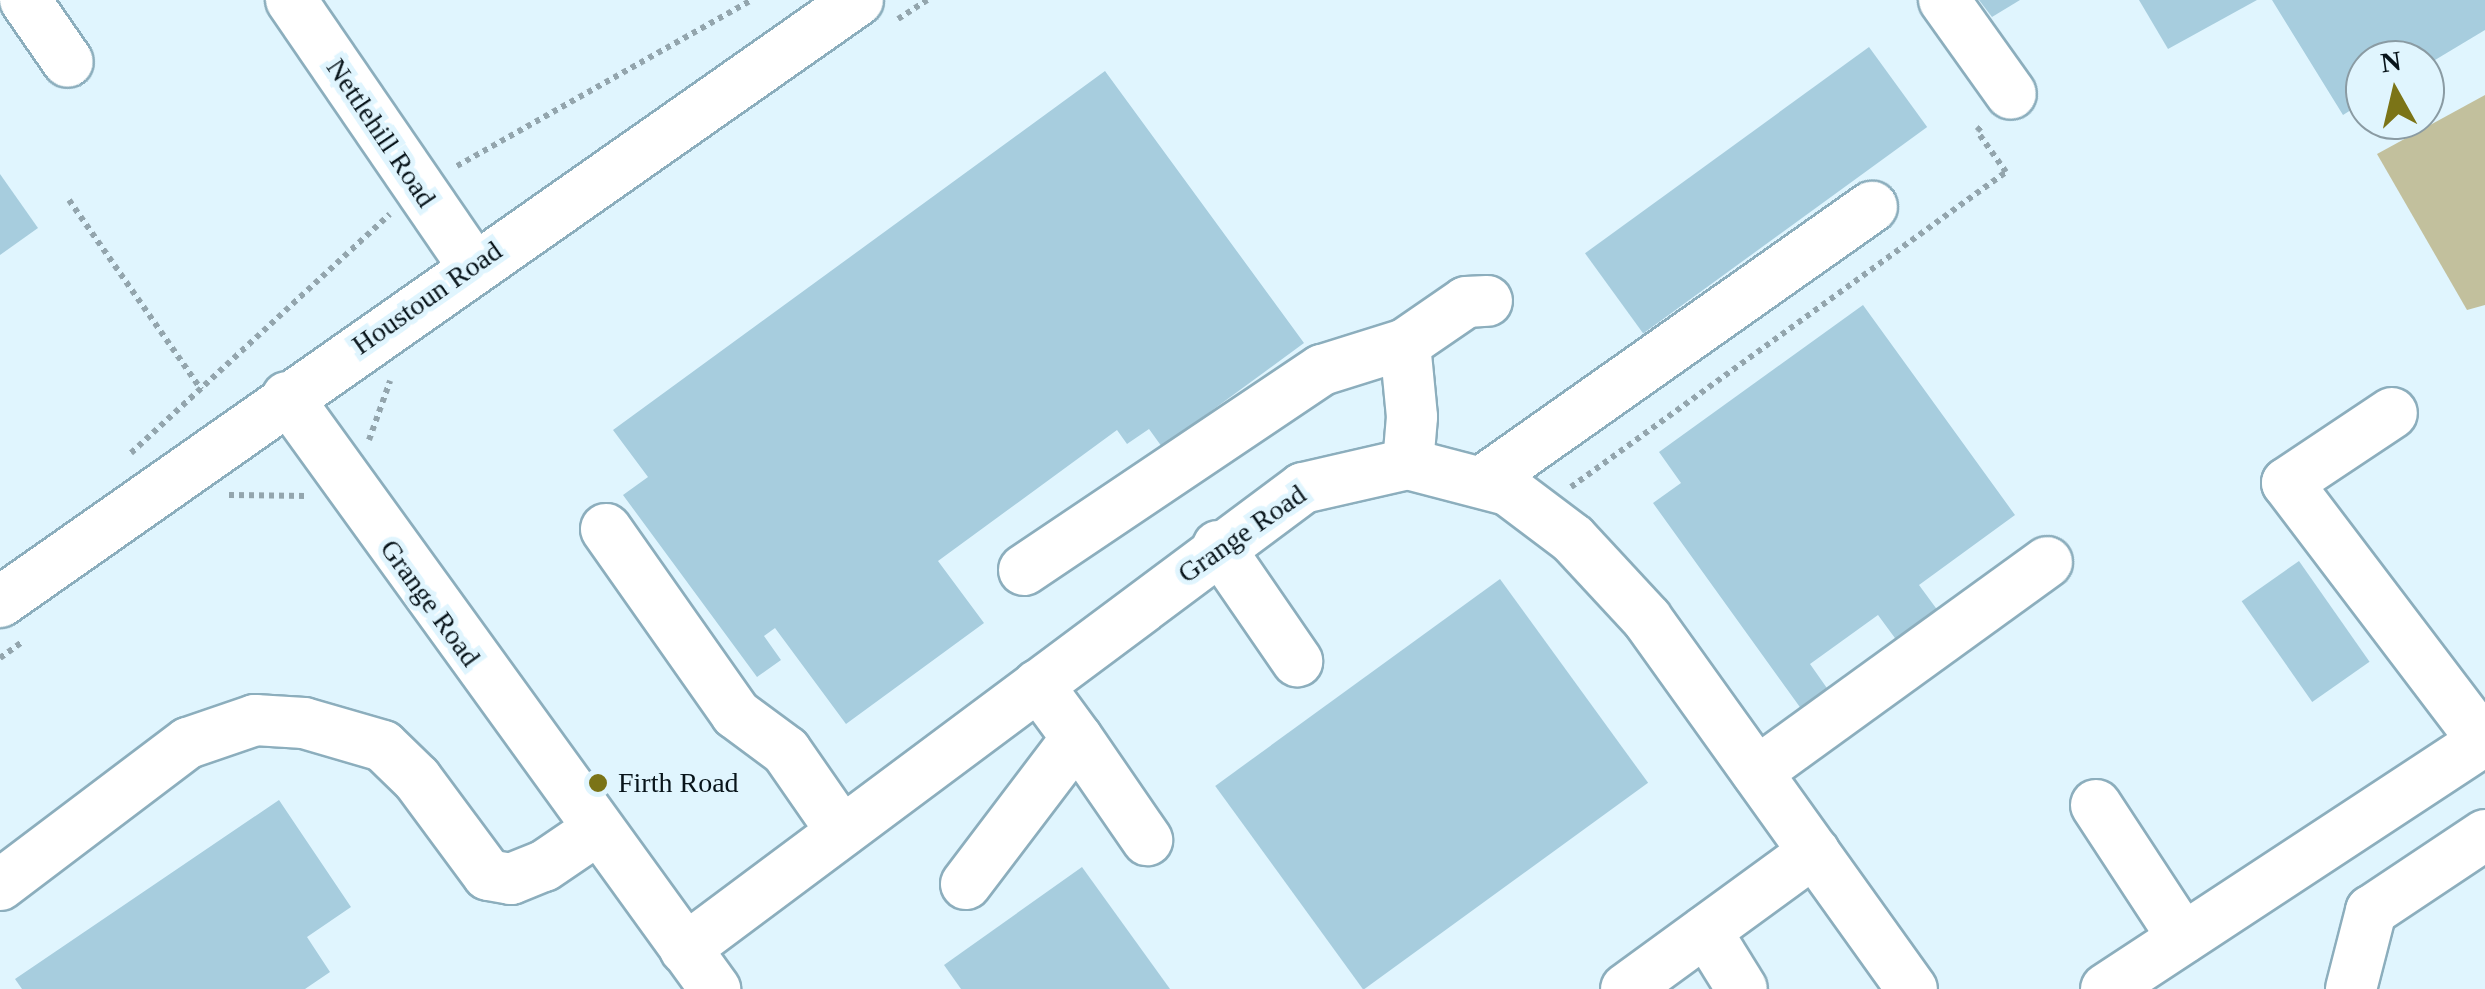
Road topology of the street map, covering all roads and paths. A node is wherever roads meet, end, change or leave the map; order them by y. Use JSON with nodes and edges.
{"nodes":[{"id":1,"x":24,"y":0,"type":"edge"},
{"id":2,"x":290,"y":0,"type":"edge"},
{"id":3,"x":752,"y":0,"type":"edge"},
{"id":4,"x":858,"y":0,"type":"edge"},
{"id":5,"x":1944,"y":0,"type":"edge"},
{"id":6,"x":68,"y":62,"type":"dead end"},
{"id":7,"x":2011,"y":94,"type":"dead end"},
{"id":8,"x":418,"y":189,"type":"junction"},
{"id":9,"x":69,"y":200,"type":"dead end"},
{"id":10,"x":1872,"y":207,"type":"dead end"},
{"id":11,"x":474,"y":266,"type":"junction"},
{"id":12,"x":1487,"y":301,"type":"dead end"},
{"id":13,"x":1405,"y":344,"type":"junction"},
{"id":14,"x":201,"y":389,"type":"junction"},
{"id":15,"x":286,"y":397,"type":"junction"},
{"id":16,"x":2392,"y":412,"type":"dead end"},
{"id":17,"x":119,"y":464,"type":"dead end"},
{"id":18,"x":1408,"y":464,"type":"junction"},
{"id":19,"x":1483,"y":482,"type":"junction"},
{"id":20,"x":606,"y":529,"type":"dead end"},
{"id":21,"x":1218,"y":546,"type":"junction"},
{"id":22,"x":2047,"y":562,"type":"dead end"},
{"id":23,"x":1024,"y":570,"type":"dead end"},
{"id":24,"x":0,"y":602,"type":"edge"},
{"id":25,"x":1297,"y":661,"type":"dead end"},
{"id":26,"x":1038,"y":685,"type":"junction"},
{"id":27,"x":1077,"y":738,"type":"junction"},
{"id":28,"x":1757,"y":772,"type":"junction"},
{"id":29,"x":2096,"y":805,"type":"dead end"},
{"id":30,"x":597,"y":830,"type":"junction"},
{"id":31,"x":842,"y":832,"type":"junction"},
{"id":32,"x":2485,"y":835,"type":"edge"},
{"id":33,"x":1147,"y":840,"type":"dead end"},
{"id":34,"x":1814,"y":852,"type":"junction"},
{"id":35,"x":966,"y":884,"type":"dead end"},
{"id":36,"x":0,"y":886,"type":"edge"},
{"id":37,"x":1706,"y":931,"type":"junction"},
{"id":38,"x":2183,"y":938,"type":"junction"},
{"id":39,"x":686,"y":950,"type":"junction"},
{"id":40,"x":714,"y":989,"type":"edge"},
{"id":41,"x":1626,"y":989,"type":"edge"},
{"id":42,"x":1742,"y":989,"type":"edge"},
{"id":43,"x":1912,"y":989,"type":"edge"},
{"id":44,"x":2106,"y":989,"type":"edge"},
{"id":45,"x":2350,"y":989,"type":"edge"}],
"edges":[{"from":1,"to":6,"type":"street"},
{"from":2,"to":8,"type":"street","name":"Nettlehill Road"},
{"from":3,"to":8,"type":"path"},
{"from":4,"to":11,"type":"street","name":"Houstoun Road"},
{"from":5,"to":7,"type":"street"},
{"from":8,"to":11,"type":"street","name":"Nettlehill Road"},
{"from":8,"to":14,"type":"path"},
{"from":9,"to":14,"type":"path"},
{"from":10,"to":19,"type":"street"},
{"from":11,"to":15,"type":"street","name":"Houstoun Road"},
{"from":12,"to":13,"type":"street"},
{"from":13,"to":18,"type":"street"},
{"from":13,"to":23,"type":"street"},
{"from":14,"to":17,"type":"path"},
{"from":15,"to":24,"type":"street","name":"Houstoun Road"},
{"from":15,"to":30,"type":"street","name":"Grange Road"},
{"from":16,"to":38,"type":"street"},
{"from":18,"to":19,"type":"street","name":"Grange Road"},
{"from":18,"to":21,"type":"street","name":"Grange Road"},
{"from":19,"to":28,"type":"street","name":"Grange Road"},
{"from":20,"to":31,"type":"street"},
{"from":21,"to":25,"type":"street"},
{"from":21,"to":26,"type":"street","name":"Grange Road"},
{"from":22,"to":28,"type":"street"},
{"from":26,"to":27,"type":"street"},
{"from":26,"to":31,"type":"street","name":"Grange Road"},
{"from":27,"to":33,"type":"street"},
{"from":27,"to":35,"type":"street"},
{"from":28,"to":34,"type":"street","name":"Grange Road"},
{"from":29,"to":38,"type":"street"},
{"from":30,"to":36,"type":"street"},
{"from":30,"to":39,"type":"street","name":"Grange Road"},
{"from":31,"to":39,"type":"street","name":"Grange Road"},
{"from":32,"to":45,"type":"street"},
{"from":34,"to":37,"type":"street"},
{"from":34,"to":43,"type":"street","name":"Grange Road"},
{"from":37,"to":41,"type":"street"},
{"from":37,"to":42,"type":"street"},
{"from":38,"to":44,"type":"street"},
{"from":39,"to":40,"type":"street","name":"Grange Road"}]}
